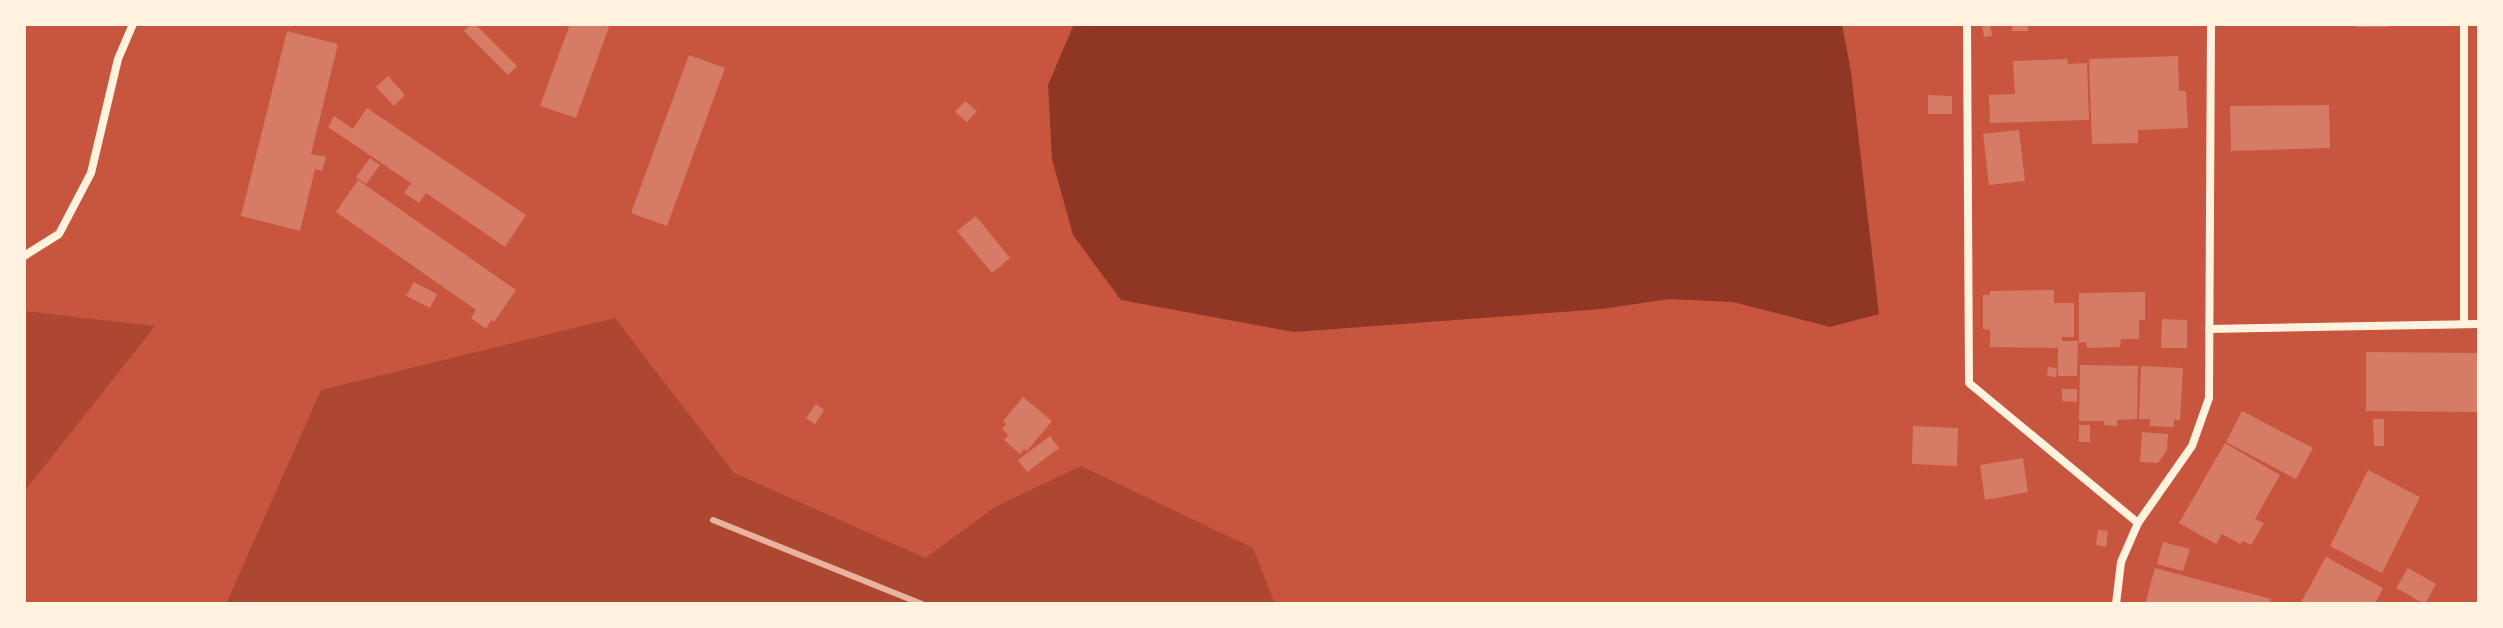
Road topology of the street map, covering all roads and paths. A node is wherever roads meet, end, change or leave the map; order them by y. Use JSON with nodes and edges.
{"nodes":[{"id":1,"x":133,"y":24,"type":"edge"},
{"id":2,"x":1967,"y":24,"type":"edge"},
{"id":3,"x":2211,"y":24,"type":"edge"},
{"id":4,"x":2464,"y":24,"type":"edge"},
{"id":5,"x":24,"y":256,"type":"edge"},
{"id":6,"x":2464,"y":324,"type":"junction"},
{"id":7,"x":2479,"y":324,"type":"edge"},
{"id":8,"x":2209,"y":329,"type":"junction"},
{"id":9,"x":2138,"y":523,"type":"junction"},
{"id":10,"x":2116,"y":604,"type":"edge"}],
"edges":[{"from":1,"to":5,"type":"street"},
{"from":2,"to":9,"type":"street"},
{"from":3,"to":8,"type":"street"},
{"from":4,"to":6,"type":"street"},
{"from":6,"to":7,"type":"street"},
{"from":6,"to":8,"type":"street"},
{"from":8,"to":9,"type":"street"},
{"from":9,"to":10,"type":"street"}]}
